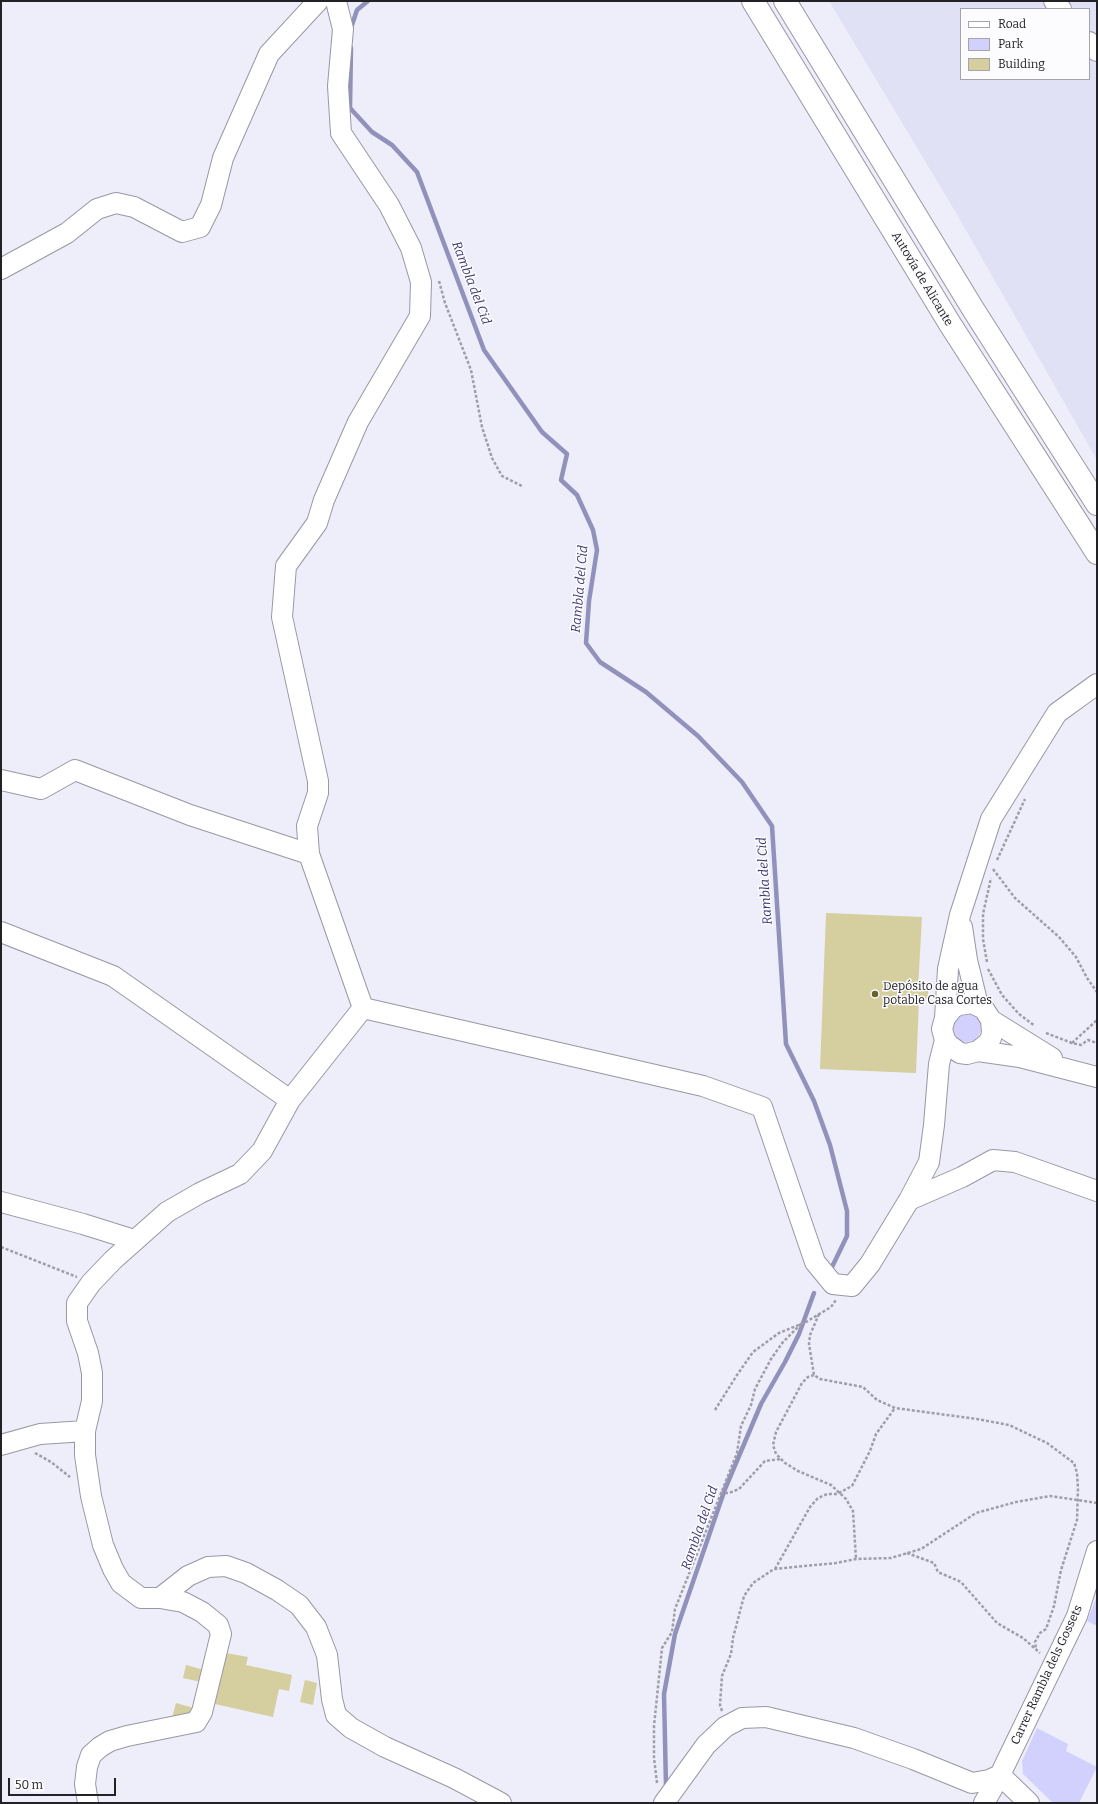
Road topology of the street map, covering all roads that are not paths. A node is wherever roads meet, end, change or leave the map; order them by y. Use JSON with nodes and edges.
{"nodes":[{"id":1,"x":318,"y":1,"type":"edge"},
{"id":2,"x":336,"y":1,"type":"edge"},
{"id":3,"x":753,"y":1,"type":"edge"},
{"id":4,"x":785,"y":1,"type":"edge"},
{"id":5,"x":1090,"y":43,"type":"edge"},
{"id":6,"x":1097,"y":51,"type":"edge"},
{"id":7,"x":1,"y":269,"type":"edge"},
{"id":8,"x":1097,"y":504,"type":"edge"},
{"id":9,"x":1097,"y":553,"type":"edge"},
{"id":10,"x":1097,"y":684,"type":"edge"},
{"id":11,"x":1,"y":780,"type":"edge"},
{"id":12,"x":309,"y":854,"type":"junction"},
{"id":13,"x":960,"y":915,"type":"junction"},
{"id":14,"x":1,"y":932,"type":"edge"},
{"id":15,"x":978,"y":1005,"type":"junction"},
{"id":16,"x":363,"y":1008,"type":"junction"},
{"id":17,"x":945,"y":1018,"type":"junction"},
{"id":18,"x":992,"y":1020,"type":"junction"},
{"id":19,"x":945,"y":1040,"type":"junction"},
{"id":20,"x":972,"y":1052,"type":"junction"},
{"id":21,"x":1089,"y":1075,"type":"edge"},
{"id":22,"x":290,"y":1100,"type":"junction"},
{"id":23,"x":934,"y":1125,"type":"junction"},
{"id":24,"x":1097,"y":1191,"type":"edge"},
{"id":25,"x":910,"y":1200,"type":"junction"},
{"id":26,"x":1,"y":1202,"type":"edge"},
{"id":27,"x":134,"y":1240,"type":"junction"},
{"id":28,"x":85,"y":1431,"type":"junction"},
{"id":29,"x":9,"y":1443,"type":"edge"},
{"id":30,"x":1097,"y":1551,"type":"edge"},
{"id":31,"x":160,"y":1598,"type":"junction"},
{"id":32,"x":1000,"y":1775,"type":"junction"},
{"id":33,"x":661,"y":1797,"type":"edge"},
{"id":34,"x":88,"y":1803,"type":"edge"},
{"id":35,"x":501,"y":1803,"type":"edge"},
{"id":36,"x":984,"y":1803,"type":"edge"},
{"id":37,"x":1029,"y":1803,"type":"edge"}],
"edges":[{"from":1,"to":7,"type":"street"},
{"from":2,"to":12,"type":"street"},
{"from":3,"to":9,"type":"highway","name":"Autovía de Alicante"},
{"from":4,"to":8,"type":"highway"},
{"from":5,"to":6,"type":"street"},
{"from":10,"to":13,"type":"street"},
{"from":11,"to":12,"type":"street"},
{"from":12,"to":16,"type":"street"},
{"from":13,"to":15,"type":"street"},
{"from":13,"to":17,"type":"street"},
{"from":14,"to":22,"type":"street"},
{"from":15,"to":17,"type":"street"},
{"from":15,"to":18,"type":"street"},
{"from":16,"to":22,"type":"street"},
{"from":16,"to":25,"type":"street"},
{"from":17,"to":19,"type":"street"},
{"from":18,"to":20,"type":"street"},
{"from":18,"to":21,"type":"street"},
{"from":19,"to":20,"type":"street"},
{"from":19,"to":23,"type":"street"},
{"from":20,"to":21,"type":"street"},
{"from":20,"to":23,"type":"street"},
{"from":22,"to":27,"type":"street"},
{"from":23,"to":25,"type":"street"},
{"from":24,"to":25,"type":"street"},
{"from":26,"to":27,"type":"street"},
{"from":27,"to":28,"type":"street"},
{"from":28,"to":29,"type":"street"},
{"from":28,"to":31,"type":"street"},
{"from":30,"to":32,"type":"street","name":"Carrer Rambla dels Gossets"},
{"from":31,"to":34,"type":"street"},
{"from":31,"to":35,"type":"street"},
{"from":32,"to":33,"type":"street"},
{"from":32,"to":36,"type":"street","name":"Carrer Rambla dels Gossets"},
{"from":32,"to":37,"type":"street"}]}
